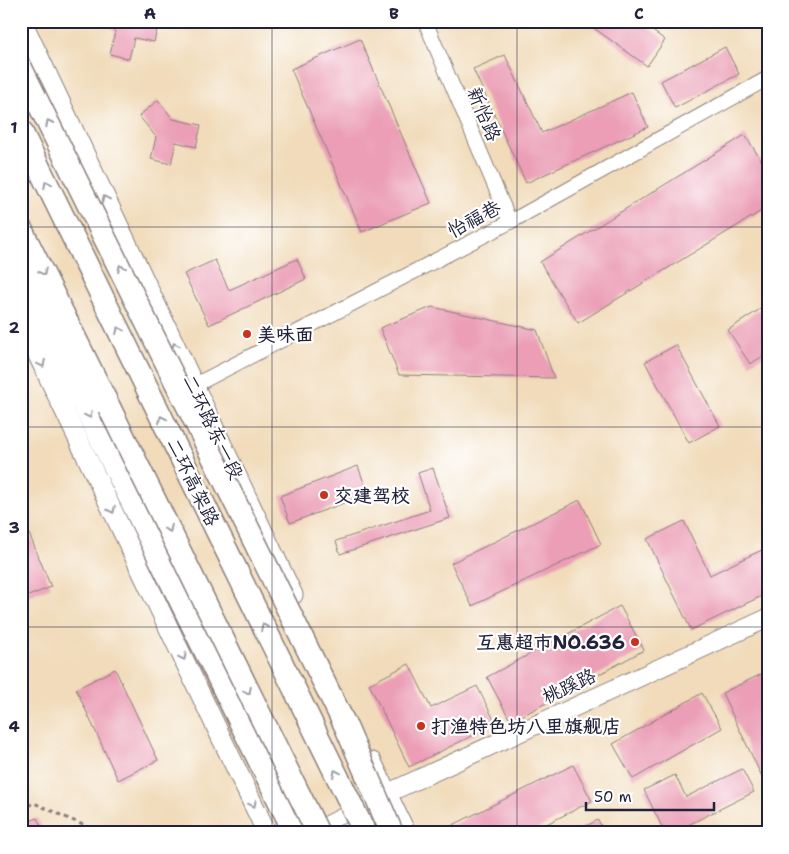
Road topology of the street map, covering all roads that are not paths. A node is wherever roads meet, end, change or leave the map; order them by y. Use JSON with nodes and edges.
{"nodes":[{"id":1,"x":22,"y":21,"type":"edge"},
{"id":2,"x":425,"y":21,"type":"edge"},
{"id":3,"x":21,"y":68,"type":"edge"},
{"id":4,"x":768,"y":78,"type":"edge"},
{"id":5,"x":21,"y":131,"type":"edge"},
{"id":6,"x":510,"y":222,"type":"junction"},
{"id":7,"x":21,"y":229,"type":"edge"},
{"id":8,"x":21,"y":277,"type":"edge"},
{"id":9,"x":21,"y":320,"type":"edge"},
{"id":10,"x":193,"y":386,"type":"junction"},
{"id":11,"x":768,"y":618,"type":"edge"},
{"id":12,"x":388,"y":792,"type":"junction"},
{"id":13,"x":267,"y":833,"type":"edge"},
{"id":14,"x":295,"y":833,"type":"edge"},
{"id":15,"x":309,"y":833,"type":"edge"},
{"id":16,"x":318,"y":833,"type":"edge"},
{"id":17,"x":365,"y":833,"type":"edge"},
{"id":18,"x":392,"y":833,"type":"edge"},
{"id":19,"x":406,"y":833,"type":"edge"}],
"edges":[{"from":10,"to":1,"type":"main road","name":"二环路东一段","one_way":true},
{"from":2,"to":6,"type":"street","name":"新怡路"},
{"from":18,"to":3,"type":"highway","one_way":true,"bridge":true},
{"from":4,"to":6,"type":"street","name":"怡福巷"},
{"from":17,"to":5,"type":"highway","name":"二环高架路","one_way":true,"bridge":true},
{"from":6,"to":10,"type":"street","name":"怡福巷"},
{"from":7,"to":16,"type":"highway","one_way":true,"bridge":true},
{"from":8,"to":14,"type":"highway","one_way":true},
{"from":9,"to":13,"type":"main road","one_way":true},
{"from":10,"to":12,"type":"main road","name":"二环路东一段"},
{"from":11,"to":12,"type":"street","name":"桃蹊路"},
{"from":12,"to":15,"type":"street"},
{"from":12,"to":19,"type":"main road","name":"二环路东一段"}]}
